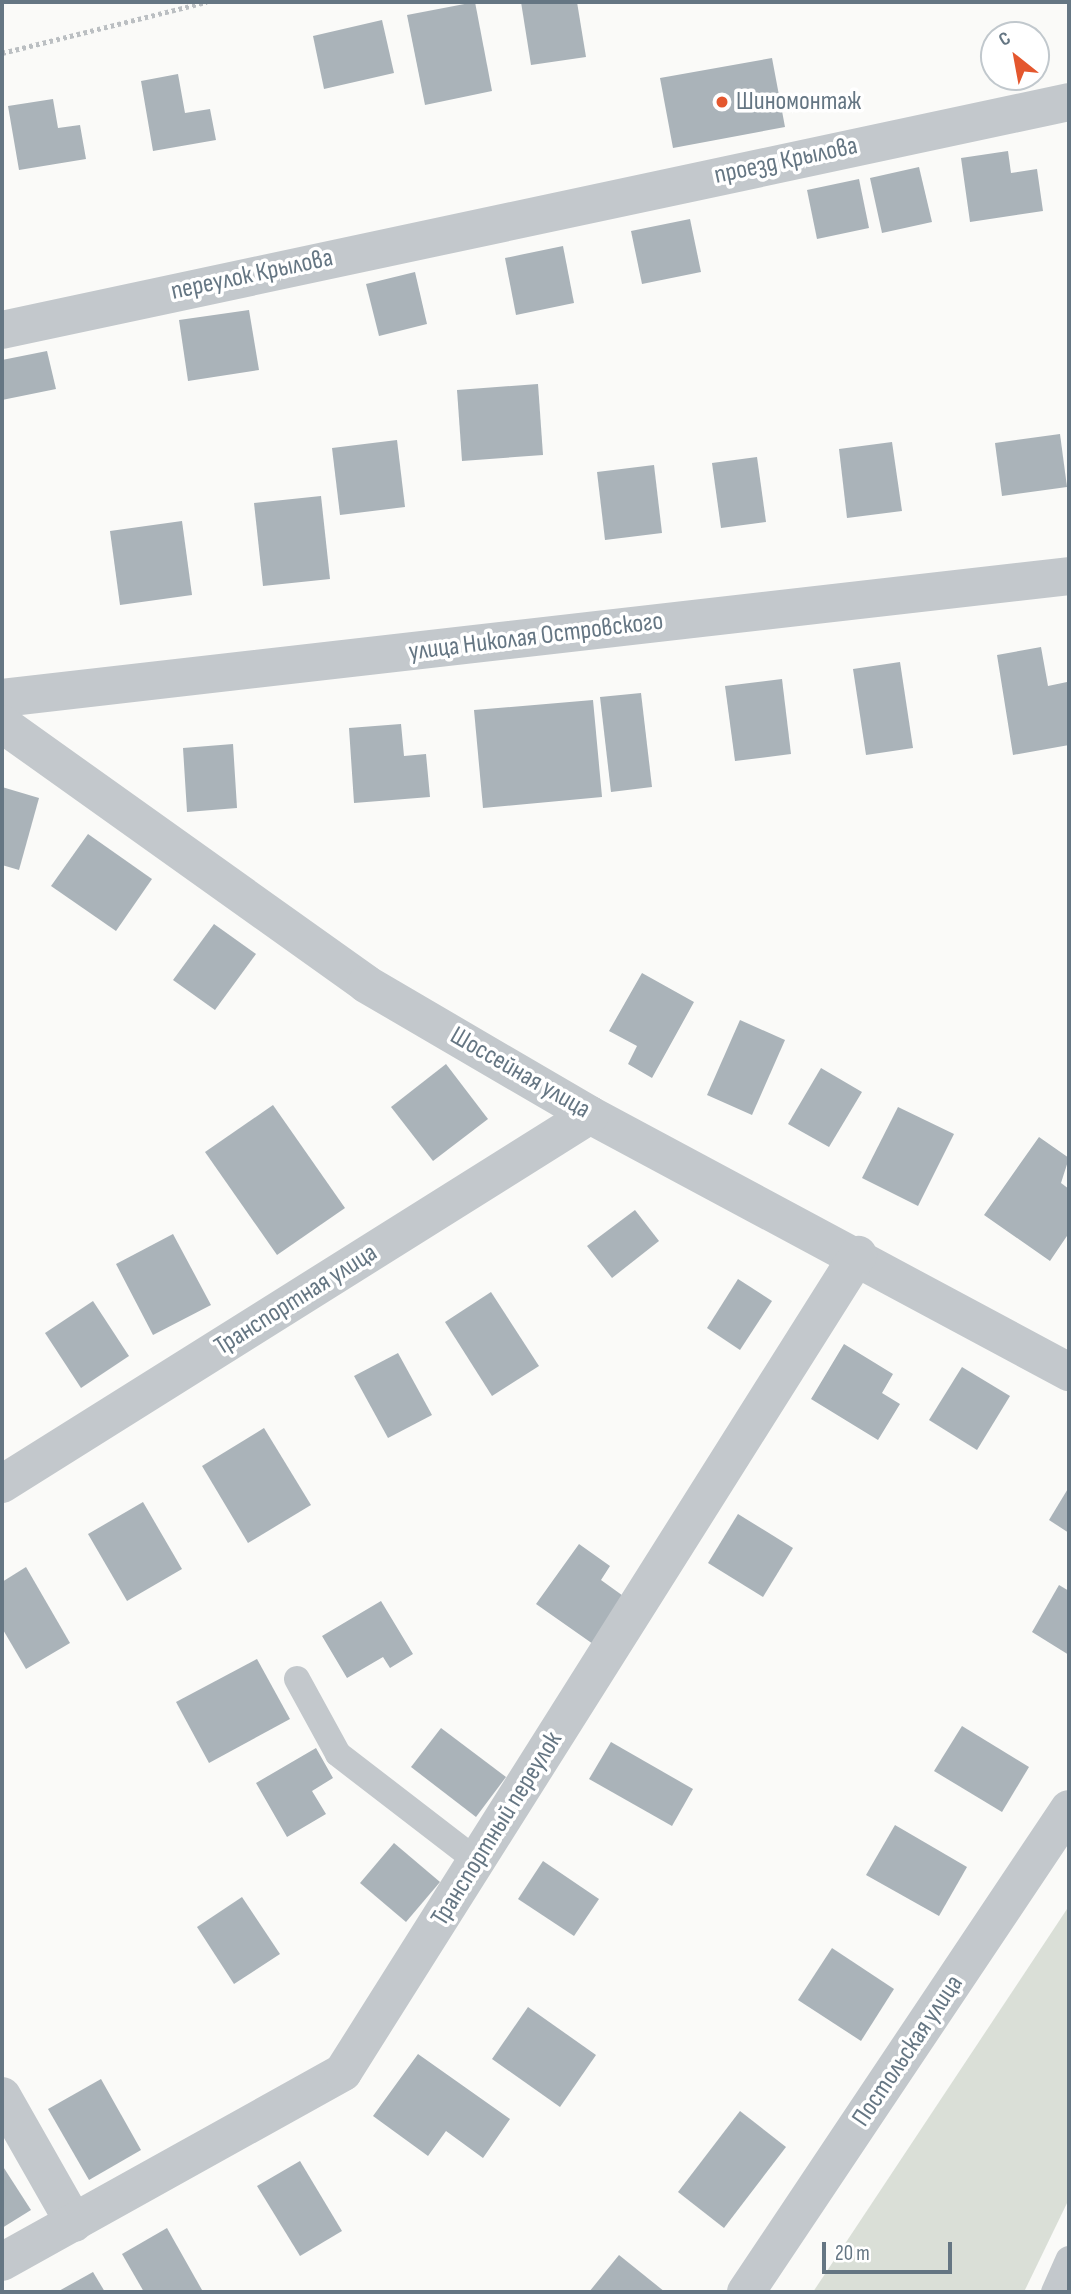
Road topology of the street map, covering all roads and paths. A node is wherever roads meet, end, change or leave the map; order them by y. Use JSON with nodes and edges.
{"nodes":[{"id":1,"x":207,"y":2,"type":"edge"},
{"id":2,"x":2,"y":53,"type":"edge"},
{"id":3,"x":1069,"y":102,"type":"edge"},
{"id":4,"x":502,"y":220,"type":"joint"},
{"id":5,"x":2,"y":330,"type":"edge"},
{"id":6,"x":1069,"y":576,"type":"edge"},
{"id":7,"x":2,"y":698,"type":"edge"},
{"id":8,"x":2,"y":724,"type":"edge"},
{"id":9,"x":590,"y":1115,"type":"junction"},
{"id":10,"x":858,"y":1255,"type":"junction"},
{"id":11,"x":1069,"y":1372,"type":"edge"},
{"id":12,"x":2,"y":1484,"type":"edge"},
{"id":13,"x":297,"y":1679,"type":"dead end"},
{"id":14,"x":1069,"y":1809,"type":"edge"},
{"id":15,"x":477,"y":1861,"type":"junction"},
{"id":16,"x":2,"y":2096,"type":"edge"},
{"id":17,"x":74,"y":2223,"type":"junction"},
{"id":18,"x":1069,"y":2259,"type":"edge"},
{"id":19,"x":2,"y":2262,"type":"edge"},
{"id":20,"x":746,"y":2292,"type":"edge"},
{"id":21,"x":1054,"y":2292,"type":"edge"}],
"edges":[{"from":1,"to":2,"type":"path"},
{"from":3,"to":4,"type":"street","name":"проезд Крылова"},
{"from":4,"to":5,"type":"street","name":"переулок Крылова"},
{"from":6,"to":7,"type":"street","name":"улица Николая Островского"},
{"from":8,"to":9,"type":"street","name":"Шоссейная улица"},
{"from":9,"to":10,"type":"street","name":"Шоссейная улица"},
{"from":9,"to":12,"type":"street","name":"Транспортная улица"},
{"from":10,"to":11,"type":"street","name":"Шоссейная улица"},
{"from":10,"to":15,"type":"street","name":"Транспортный переулок"},
{"from":13,"to":15,"type":"lane"},
{"from":14,"to":20,"type":"street","name":"Постольская улица"},
{"from":15,"to":17,"type":"street","name":"Транспортный переулок"},
{"from":16,"to":17,"type":"street"},
{"from":17,"to":19,"type":"street","name":"Транспортный переулок"},
{"from":18,"to":21,"type":"lane"}]}
